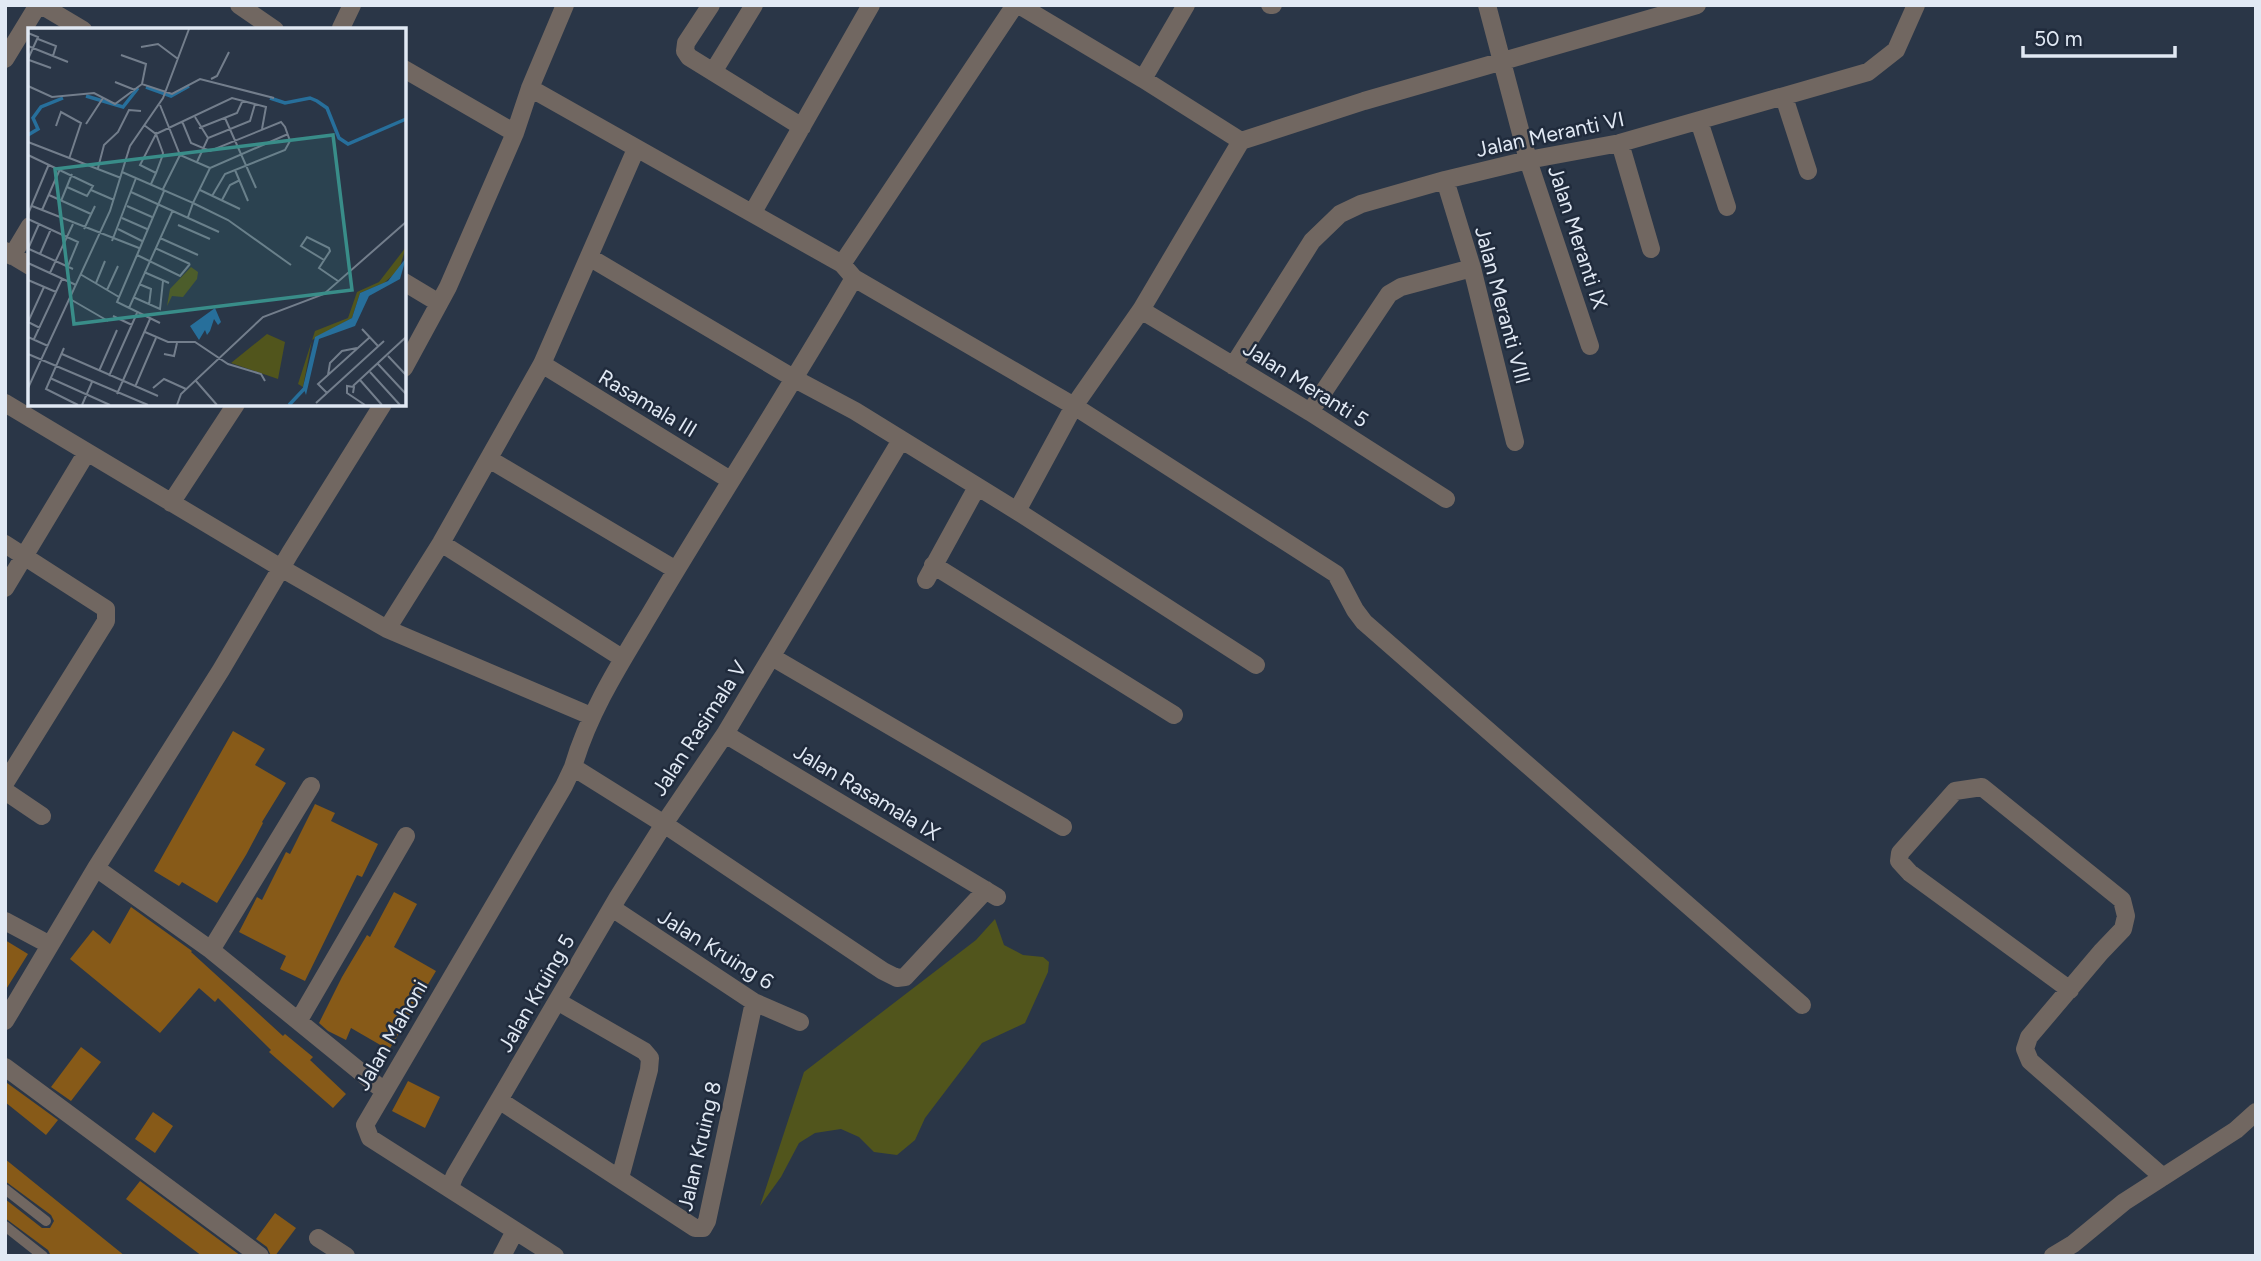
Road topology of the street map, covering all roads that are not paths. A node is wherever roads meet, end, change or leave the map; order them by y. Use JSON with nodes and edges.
{"nodes":[{"id":1,"x":39,"y":5,"type":"edge"},
{"id":2,"x":239,"y":5,"type":"edge"},
{"id":3,"x":352,"y":5,"type":"edge"},
{"id":4,"x":565,"y":5,"type":"edge"},
{"id":5,"x":711,"y":5,"type":"edge"},
{"id":6,"x":754,"y":5,"type":"edge"},
{"id":7,"x":871,"y":5,"type":"edge"},
{"id":8,"x":1017,"y":5,"type":"edge"},
{"id":9,"x":1186,"y":5,"type":"edge"},
{"id":10,"x":1487,"y":5,"type":"edge"},
{"id":11,"x":1697,"y":5,"type":"edge"},
{"id":12,"x":1916,"y":5,"type":"edge"},
{"id":13,"x":79,"y":28,"type":"edge"},
{"id":14,"x":272,"y":28,"type":"edge"},
{"id":15,"x":342,"y":28,"type":"edge"},
{"id":16,"x":5,"y":59,"type":"edge"},
{"id":17,"x":1502,"y":61,"type":"junction"},
{"id":18,"x":406,"y":70,"type":"edge"},
{"id":19,"x":713,"y":72,"type":"junction"},
{"id":20,"x":1143,"y":79,"type":"junction"},
{"id":21,"x":530,"y":88,"type":"junction"},
{"id":22,"x":1784,"y":97,"type":"junction"},
{"id":23,"x":1699,"y":121,"type":"junction"},
{"id":24,"x":802,"y":127,"type":"junction"},
{"id":25,"x":514,"y":133,"type":"junction"},
{"id":26,"x":1241,"y":142,"type":"junction"},
{"id":27,"x":1620,"y":143,"type":"junction"},
{"id":28,"x":636,"y":149,"type":"junction"},
{"id":29,"x":1528,"y":160,"type":"junction"},
{"id":30,"x":1808,"y":171,"type":"dead end"},
{"id":31,"x":1445,"y":180,"type":"junction"},
{"id":32,"x":1727,"y":207,"type":"dead end"},
{"id":33,"x":753,"y":212,"type":"junction"},
{"id":34,"x":28,"y":229,"type":"edge"},
{"id":35,"x":1651,"y":249,"type":"dead end"},
{"id":36,"x":9,"y":254,"type":"edge"},
{"id":37,"x":589,"y":257,"type":"junction"},
{"id":38,"x":842,"y":264,"type":"junction"},
{"id":39,"x":28,"y":265,"type":"edge"},
{"id":40,"x":1472,"y":268,"type":"junction"},
{"id":41,"x":854,"y":278,"type":"junction"},
{"id":42,"x":406,"y":283,"type":"edge"},
{"id":43,"x":439,"y":303,"type":"junction"},
{"id":44,"x":1141,"y":310,"type":"junction"},
{"id":45,"x":1590,"y":346,"type":"dead end"},
{"id":46,"x":406,"y":364,"type":"edge"},
{"id":47,"x":542,"y":365,"type":"junction"},
{"id":48,"x":1233,"y":366,"type":"junction"},
{"id":49,"x":795,"y":379,"type":"junction"},
{"id":50,"x":5,"y":403,"type":"edge"},
{"id":51,"x":235,"y":406,"type":"edge"},
{"id":52,"x":382,"y":406,"type":"edge"},
{"id":53,"x":1074,"y":406,"type":"junction"},
{"id":54,"x":1310,"y":412,"type":"junction"},
{"id":55,"x":901,"y":440,"type":"junction"},
{"id":56,"x":1515,"y":442,"type":"dead end"},
{"id":57,"x":87,"y":452,"type":"junction"},
{"id":58,"x":489,"y":459,"type":"junction"},
{"id":59,"x":730,"y":480,"type":"junction"},
{"id":60,"x":977,"y":487,"type":"junction"},
{"id":61,"x":1446,"y":499,"type":"dead end"},
{"id":62,"x":171,"y":503,"type":"junction"},
{"id":63,"x":1017,"y":511,"type":"junction"},
{"id":64,"x":441,"y":543,"type":"junction"},
{"id":65,"x":5,"y":544,"type":"edge"},
{"id":66,"x":24,"y":557,"type":"junction"},
{"id":67,"x":281,"y":568,"type":"junction"},
{"id":68,"x":676,"y":570,"type":"junction"},
{"id":69,"x":5,"y":588,"type":"edge"},
{"id":70,"x":387,"y":629,"type":"junction"},
{"id":71,"x":772,"y":657,"type":"junction"},
{"id":72,"x":622,"y":658,"type":"junction"},
{"id":73,"x":1256,"y":665,"type":"dead end"},
{"id":74,"x":1174,"y":715,"type":"dead end"},
{"id":75,"x":591,"y":716,"type":"junction"},
{"id":76,"x":725,"y":734,"type":"junction"},
{"id":77,"x":573,"y":767,"type":"junction"},
{"id":78,"x":5,"y":783,"type":"edge"},
{"id":79,"x":311,"y":786,"type":"dead end"},
{"id":80,"x":5,"y":791,"type":"edge"},
{"id":81,"x":42,"y":816,"type":"dead end"},
{"id":82,"x":664,"y":824,"type":"junction"},
{"id":83,"x":1063,"y":827,"type":"dead end"},
{"id":84,"x":406,"y":836,"type":"dead end"},
{"id":85,"x":96,"y":868,"type":"junction"},
{"id":86,"x":612,"y":908,"type":"junction"},
{"id":87,"x":5,"y":921,"type":"edge"},
{"id":88,"x":50,"y":945,"type":"junction"},
{"id":89,"x":211,"y":950,"type":"junction"},
{"id":90,"x":2070,"y":990,"type":"junction"},
{"id":91,"x":557,"y":1001,"type":"junction"},
{"id":92,"x":754,"y":1002,"type":"junction"},
{"id":93,"x":1802,"y":1004,"type":"dead end"},
{"id":94,"x":299,"y":1020,"type":"junction"},
{"id":95,"x":5,"y":1021,"type":"edge"},
{"id":96,"x":800,"y":1022,"type":"dead end"},
{"id":97,"x":5,"y":1067,"type":"edge"},
{"id":98,"x":384,"y":1091,"type":"junction"},
{"id":99,"x":499,"y":1100,"type":"junction"},
{"id":100,"x":2256,"y":1112,"type":"edge"},
{"id":101,"x":2163,"y":1177,"type":"junction"},
{"id":102,"x":620,"y":1178,"type":"junction"},
{"id":103,"x":450,"y":1188,"type":"junction"},
{"id":104,"x":5,"y":1189,"type":"edge"},
{"id":105,"x":46,"y":1221,"type":"dead end"},
{"id":106,"x":5,"y":1226,"type":"edge"},
{"id":107,"x":515,"y":1231,"type":"junction"},
{"id":108,"x":318,"y":1238,"type":"dead end"},
{"id":109,"x":43,"y":1256,"type":"edge"},
{"id":110,"x":260,"y":1256,"type":"edge"},
{"id":111,"x":346,"y":1256,"type":"edge"},
{"id":112,"x":502,"y":1256,"type":"edge"},
{"id":113,"x":555,"y":1256,"type":"edge"},
{"id":114,"x":2053,"y":1256,"type":"edge"}],
"edges":[{"from":1,"to":13,"type":"street"},
{"from":1,"to":16,"type":"street"},
{"from":2,"to":14,"type":"street"},
{"from":3,"to":15,"type":"street"},
{"from":4,"to":21,"type":"street"},
{"from":5,"to":19,"type":"street"},
{"from":6,"to":19,"type":"street"},
{"from":7,"to":24,"type":"street"},
{"from":8,"to":20,"type":"street"},
{"from":8,"to":38,"type":"street"},
{"from":9,"to":20,"type":"street"},
{"from":10,"to":17,"type":"street","name":"Jalan Meranti IX"},
{"from":11,"to":17,"type":"street"},
{"from":12,"to":22,"type":"street","name":"Jalan Meranti VI"},
{"from":17,"to":26,"type":"street"},
{"from":17,"to":29,"type":"street","name":"Jalan Meranti IX"},
{"from":18,"to":25,"type":"street"},
{"from":19,"to":24,"type":"street"},
{"from":20,"to":26,"type":"street"},
{"from":21,"to":25,"type":"street"},
{"from":21,"to":28,"type":"street"},
{"from":22,"to":23,"type":"street","name":"Jalan Meranti VI"},
{"from":22,"to":30,"type":"street"},
{"from":23,"to":27,"type":"street","name":"Jalan Meranti VI"},
{"from":23,"to":32,"type":"street"},
{"from":24,"to":33,"type":"street"},
{"from":25,"to":43,"type":"street"},
{"from":26,"to":44,"type":"street"},
{"from":27,"to":29,"type":"street","name":"Jalan Meranti VI"},
{"from":27,"to":35,"type":"street"},
{"from":28,"to":33,"type":"street"},
{"from":28,"to":37,"type":"street"},
{"from":29,"to":31,"type":"street","name":"Jalan Meranti VI"},
{"from":29,"to":45,"type":"street","name":"Jalan Meranti IX"},
{"from":31,"to":40,"type":"street","name":"Jalan Meranti VIII"},
{"from":31,"to":48,"type":"street","name":"Jalan Meranti VI"},
{"from":33,"to":38,"type":"street"},
{"from":34,"to":36,"type":"street"},
{"from":36,"to":39,"type":"street"},
{"from":37,"to":47,"type":"street"},
{"from":37,"to":49,"type":"street"},
{"from":38,"to":41,"type":"street"},
{"from":40,"to":54,"type":"street"},
{"from":40,"to":56,"type":"street","name":"Jalan Meranti VIII"},
{"from":41,"to":49,"type":"street","name":"Jalan Mahoni"},
{"from":41,"to":53,"type":"street"},
{"from":42,"to":43,"type":"street"},
{"from":43,"to":46,"type":"street"},
{"from":44,"to":48,"type":"street","name":"Jalan Meranti 5"},
{"from":44,"to":53,"type":"street"},
{"from":47,"to":58,"type":"street"},
{"from":47,"to":59,"type":"street","name":"Rasamala III"},
{"from":48,"to":54,"type":"street","name":"Jalan Meranti 5"},
{"from":49,"to":55,"type":"street"},
{"from":49,"to":59,"type":"street","name":"Jalan Mahoni"},
{"from":50,"to":57,"type":"street"},
{"from":51,"to":62,"type":"street"},
{"from":52,"to":67,"type":"street"},
{"from":53,"to":63,"type":"street"},
{"from":53,"to":93,"type":"street"},
{"from":54,"to":61,"type":"street","name":"Jalan Meranti 5"},
{"from":55,"to":60,"type":"street"},
{"from":55,"to":71,"type":"street","name":"Jalan Rasimala V"},
{"from":57,"to":62,"type":"street"},
{"from":57,"to":66,"type":"street"},
{"from":58,"to":64,"type":"street"},
{"from":58,"to":68,"type":"street"},
{"from":59,"to":68,"type":"street","name":"Jalan Mahoni"},
{"from":60,"to":63,"type":"street"},
{"from":60,"to":74,"type":"street"},
{"from":62,"to":67,"type":"street"},
{"from":63,"to":73,"type":"street"},
{"from":64,"to":70,"type":"street"},
{"from":64,"to":72,"type":"street"},
{"from":65,"to":66,"type":"street"},
{"from":66,"to":69,"type":"street"},
{"from":66,"to":78,"type":"street"},
{"from":67,"to":70,"type":"street"},
{"from":67,"to":85,"type":"street"},
{"from":68,"to":72,"type":"street","name":"Jalan Mahoni"},
{"from":70,"to":75,"type":"street"},
{"from":71,"to":76,"type":"street","name":"Jalan Rasimala V"},
{"from":71,"to":83,"type":"street"},
{"from":72,"to":75,"type":"street","name":"Jalan Mahoni"},
{"from":75,"to":77,"type":"street","name":"Jalan Mahoni"},
{"from":76,"to":82,"type":"street","name":"Jalan Rasimala V"},
{"from":76,"to":82,"type":"street","name":"Jalan Rasamala IX"},
{"from":77,"to":82,"type":"street"},
{"from":77,"to":98,"type":"street","name":"Jalan Mahoni"},
{"from":79,"to":89,"type":"street"},
{"from":80,"to":81,"type":"street"},
{"from":82,"to":86,"type":"street","name":"Jalan Kruing 5"},
{"from":84,"to":94,"type":"street"},
{"from":85,"to":88,"type":"street"},
{"from":85,"to":89,"type":"street"},
{"from":86,"to":91,"type":"street","name":"Jalan Kruing 5"},
{"from":86,"to":92,"type":"street","name":"Jalan Kruing 6"},
{"from":87,"to":88,"type":"street"},
{"from":88,"to":95,"type":"street"},
{"from":89,"to":94,"type":"street"},
{"from":90,"to":90,"type":"street"},
{"from":90,"to":101,"type":"street"},
{"from":91,"to":99,"type":"street","name":"Jalan Kruing 5"},
{"from":91,"to":102,"type":"street"},
{"from":92,"to":96,"type":"street","name":"Jalan Kruing 6"},
{"from":92,"to":102,"type":"street","name":"Jalan Kruing 8"},
{"from":94,"to":98,"type":"street"},
{"from":97,"to":110,"type":"street"},
{"from":98,"to":103,"type":"street","name":"Jalan Mahoni"},
{"from":99,"to":102,"type":"street","name":"Jalan Kruing 8"},
{"from":99,"to":103,"type":"street","name":"Jalan Kruing 5"},
{"from":100,"to":101,"type":"street"},
{"from":101,"to":114,"type":"street"},
{"from":103,"to":107,"type":"street","name":"Jalan Mahoni"},
{"from":104,"to":105,"type":"lane"},
{"from":106,"to":109,"type":"lane"},
{"from":107,"to":112,"type":"street"},
{"from":107,"to":113,"type":"street","name":"Jalan Mahoni"},
{"from":108,"to":111,"type":"street"}]}
